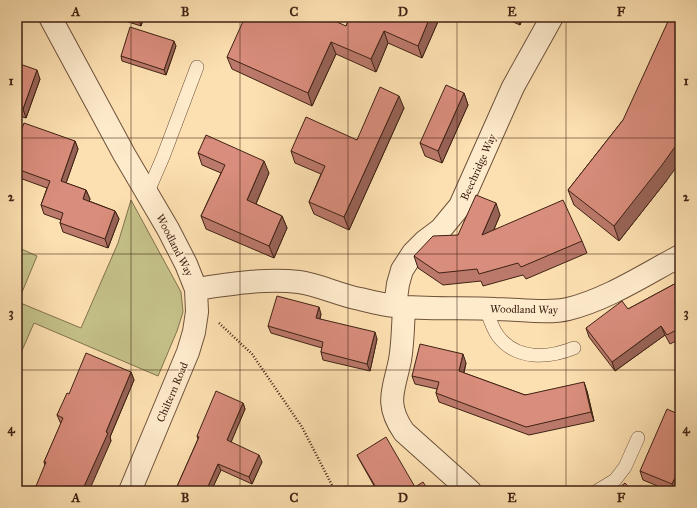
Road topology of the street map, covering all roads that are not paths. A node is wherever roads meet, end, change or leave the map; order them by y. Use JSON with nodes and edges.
{"nodes":[{"id":1,"x":50,"y":17,"type":"edge"},
{"id":2,"x":552,"y":17,"type":"edge"},
{"id":3,"x":196,"y":67,"type":"dead end"},
{"id":4,"x":147,"y":194,"type":"junction"},
{"id":5,"x":680,"y":256,"type":"edge"},
{"id":6,"x":196,"y":289,"type":"junction"},
{"id":7,"x":400,"y":307,"type":"junction"},
{"id":8,"x":486,"y":308,"type":"junction"},
{"id":9,"x":574,"y":348,"type":"dead end"},
{"id":10,"x":638,"y":438,"type":"dead end"},
{"id":11,"x":130,"y":491,"type":"edge"},
{"id":12,"x":470,"y":491,"type":"edge"},
{"id":13,"x":597,"y":491,"type":"edge"}],
"edges":[{"from":1,"to":4,"type":"street","name":"Woodland Way"},
{"from":2,"to":7,"type":"street","name":"Beechridge Way"},
{"from":3,"to":4,"type":"lane"},
{"from":4,"to":6,"type":"street","name":"Woodland Way"},
{"from":5,"to":8,"type":"street","name":"Woodland Way"},
{"from":6,"to":7,"type":"street","name":"Woodland Way"},
{"from":6,"to":11,"type":"street","name":"Chiltern Road"},
{"from":7,"to":8,"type":"street","name":"Woodland Way"},
{"from":7,"to":12,"type":"street"},
{"from":8,"to":9,"type":"lane"},
{"from":10,"to":13,"type":"lane"}]}
